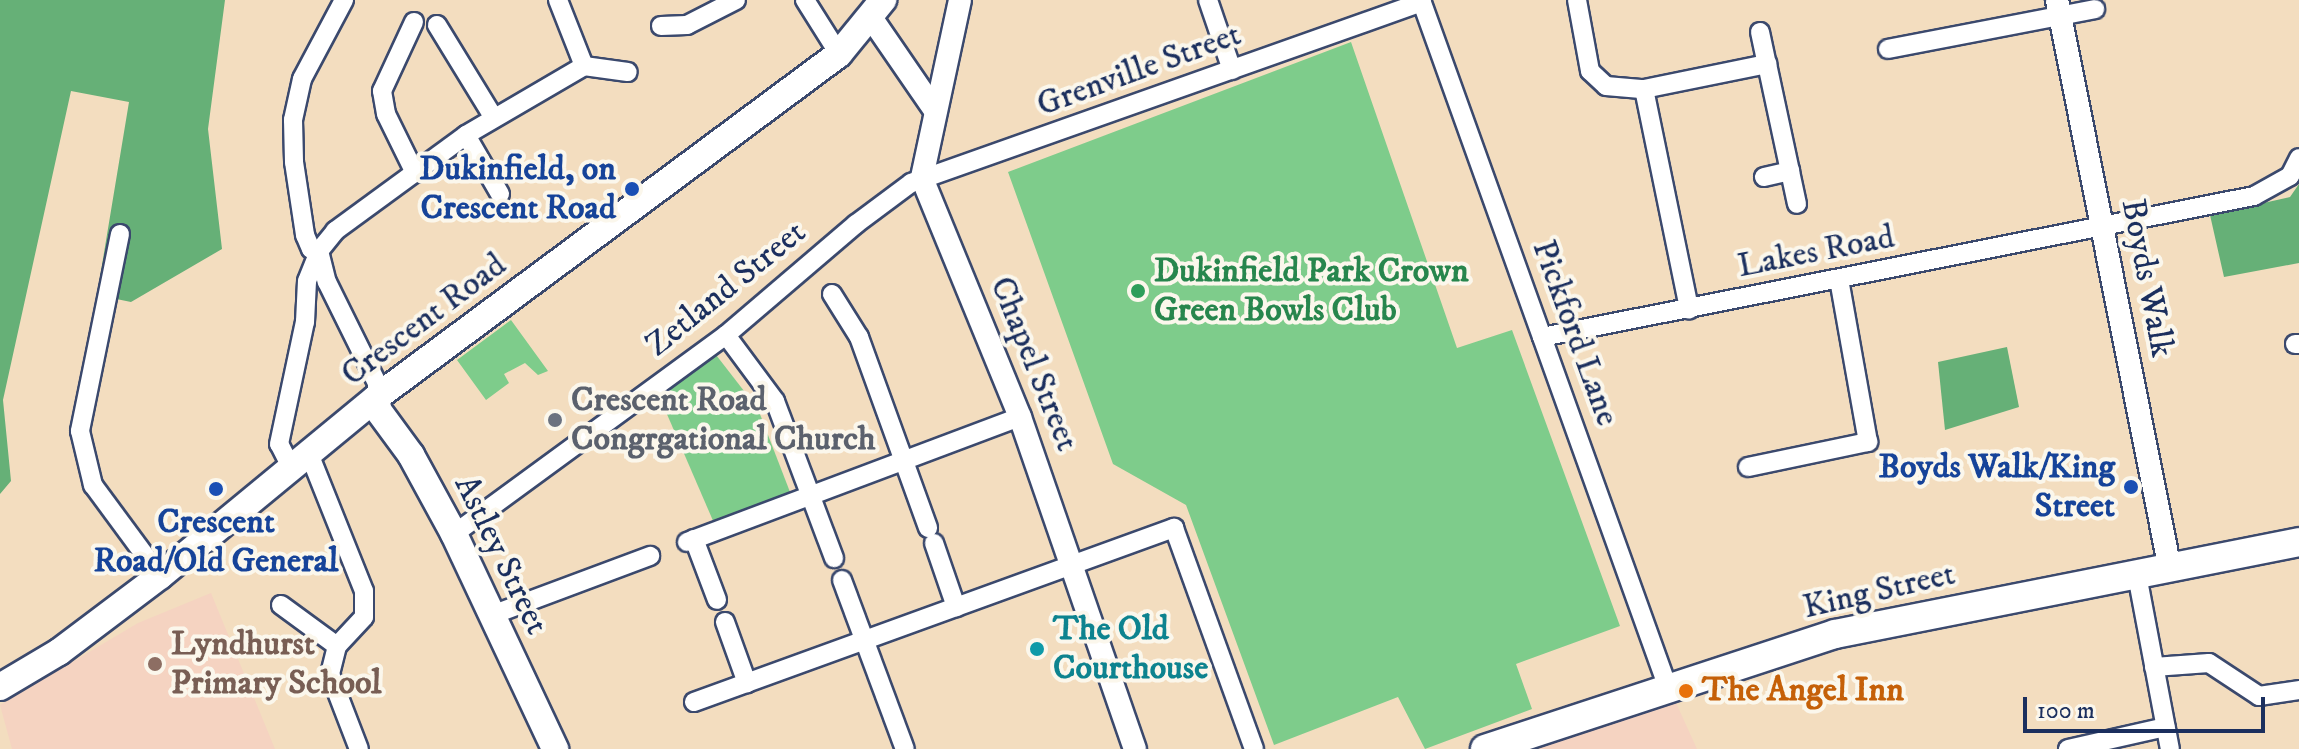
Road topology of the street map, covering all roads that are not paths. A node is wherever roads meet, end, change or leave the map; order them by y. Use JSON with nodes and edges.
{"nodes":[{"id":1,"x":344,"y":0,"type":"edge"},
{"id":2,"x":558,"y":0,"type":"edge"},
{"id":3,"x":736,"y":0,"type":"edge"},
{"id":4,"x":805,"y":0,"type":"edge"},
{"id":5,"x":960,"y":0,"type":"edge"},
{"id":6,"x":1208,"y":0,"type":"edge"},
{"id":7,"x":1577,"y":0,"type":"edge"},
{"id":8,"x":1422,"y":1,"type":"edge"},
{"id":9,"x":876,"y":8,"type":"edge"},
{"id":10,"x":2059,"y":8,"type":"edge"},
{"id":11,"x":2095,"y":9,"type":"dead end"},
{"id":12,"x":414,"y":22,"type":"dead end"},
{"id":13,"x":437,"y":25,"type":"dead end"},
{"id":14,"x":661,"y":26,"type":"dead end"},
{"id":15,"x":1760,"y":32,"type":"dead end"},
{"id":16,"x":1888,"y":49,"type":"dead end"},
{"id":17,"x":839,"y":54,"type":"junction"},
{"id":18,"x":1767,"y":64,"type":"junction"},
{"id":19,"x":584,"y":66,"type":"junction"},
{"id":20,"x":1232,"y":70,"type":"junction"},
{"id":21,"x":628,"y":72,"type":"dead end"},
{"id":22,"x":1644,"y":89,"type":"junction"},
{"id":23,"x":934,"y":109,"type":"junction"},
{"id":24,"x":494,"y":118,"type":"junction"},
{"id":25,"x":466,"y":135,"type":"junction"},
{"id":26,"x":2299,"y":158,"type":"edge"},
{"id":27,"x":1790,"y":171,"type":"junction"},
{"id":28,"x":415,"y":173,"type":"junction"},
{"id":29,"x":1764,"y":177,"type":"dead end"},
{"id":30,"x":922,"y":178,"type":"junction"},
{"id":31,"x":500,"y":194,"type":"dead end"},
{"id":32,"x":1797,"y":204,"type":"dead end"},
{"id":33,"x":2103,"y":229,"type":"junction"},
{"id":34,"x":120,"y":234,"type":"dead end"},
{"id":35,"x":319,"y":251,"type":"junction"},
{"id":36,"x":1839,"y":280,"type":"junction"},
{"id":37,"x":832,"y":294,"type":"dead end"},
{"id":38,"x":1689,"y":309,"type":"junction"},
{"id":39,"x":344,"y":317,"type":"junction"},
{"id":40,"x":305,"y":322,"type":"junction"},
{"id":41,"x":726,"y":335,"type":"junction"},
{"id":42,"x":1542,"y":337,"type":"junction"},
{"id":43,"x":377,"y":397,"type":"junction"},
{"id":44,"x":1020,"y":417,"type":"junction"},
{"id":45,"x":904,"y":460,"type":"junction"},
{"id":46,"x":302,"y":464,"type":"junction"},
{"id":47,"x":1748,"y":467,"type":"dead end"},
{"id":48,"x":810,"y":496,"type":"junction"},
{"id":49,"x":454,"y":534,"type":"junction"},
{"id":50,"x":2299,"y":542,"type":"edge"},
{"id":51,"x":650,"y":556,"type":"dead end"},
{"id":52,"x":834,"y":558,"type":"dead end"},
{"id":53,"x":1074,"y":564,"type":"junction"},
{"id":54,"x":2170,"y":569,"type":"junction"},
{"id":55,"x":2137,"y":575,"type":"junction"},
{"id":56,"x":160,"y":576,"type":"junction"},
{"id":57,"x":842,"y":580,"type":"dead end"},
{"id":58,"x":717,"y":600,"type":"dead end"},
{"id":59,"x":281,"y":605,"type":"dead end"},
{"id":60,"x":956,"y":607,"type":"junction"},
{"id":61,"x":492,"y":615,"type":"junction"},
{"id":62,"x":725,"y":622,"type":"dead end"},
{"id":63,"x":865,"y":640,"type":"junction"},
{"id":64,"x":337,"y":646,"type":"junction"},
{"id":65,"x":2154,"y":667,"type":"junction"},
{"id":66,"x":747,"y":683,"type":"junction"},
{"id":67,"x":0,"y":687,"type":"edge"},
{"id":68,"x":1668,"y":688,"type":"junction"},
{"id":69,"x":2299,"y":690,"type":"edge"},
{"id":70,"x":694,"y":702,"type":"dead end"},
{"id":71,"x":2166,"y":727,"type":"junction"},
{"id":72,"x":359,"y":749,"type":"edge"},
{"id":73,"x":555,"y":749,"type":"edge"},
{"id":74,"x":905,"y":749,"type":"edge"},
{"id":75,"x":1135,"y":749,"type":"edge"},
{"id":76,"x":1254,"y":749,"type":"edge"},
{"id":77,"x":1485,"y":749,"type":"edge"},
{"id":78,"x":2068,"y":749,"type":"edge"},
{"id":79,"x":2170,"y":749,"type":"edge"}],
"edges":[{"from":1,"to":35,"type":"street"},
{"from":2,"to":19,"type":"street"},
{"from":3,"to":14,"type":"street"},
{"from":4,"to":17,"type":"street"},
{"from":5,"to":23,"type":"street"},
{"from":6,"to":20,"type":"street"},
{"from":7,"to":22,"type":"street"},
{"from":8,"to":20,"type":"street","name":"Grenville Street"},
{"from":8,"to":42,"type":"street","name":"Pickford Lane"},
{"from":9,"to":17,"type":"main road","name":"Crescent Road"},
{"from":9,"to":23,"type":"street"},
{"from":10,"to":11,"type":"street"},
{"from":10,"to":16,"type":"street"},
{"from":10,"to":33,"type":"street","name":"Boyds Walk"},
{"from":12,"to":28,"type":"street"},
{"from":13,"to":24,"type":"street"},
{"from":15,"to":18,"type":"street"},
{"from":17,"to":43,"type":"main road","name":"Crescent Road"},
{"from":18,"to":22,"type":"street"},
{"from":18,"to":27,"type":"street"},
{"from":19,"to":21,"type":"street"},
{"from":19,"to":24,"type":"street"},
{"from":20,"to":30,"type":"street","name":"Grenville Street"},
{"from":22,"to":38,"type":"street"},
{"from":23,"to":30,"type":"street"},
{"from":24,"to":25,"type":"street"},
{"from":25,"to":28,"type":"street"},
{"from":25,"to":31,"type":"street"},
{"from":26,"to":33,"type":"street","name":"Lakes Road"},
{"from":27,"to":29,"type":"street"},
{"from":27,"to":32,"type":"street"},
{"from":28,"to":35,"type":"street"},
{"from":30,"to":41,"type":"street","name":"Zetland Street"},
{"from":30,"to":44,"type":"street","name":"Chapel Street"},
{"from":33,"to":36,"type":"street","name":"Lakes Road"},
{"from":33,"to":54,"type":"street","name":"Boyds Walk"},
{"from":34,"to":56,"type":"street"},
{"from":35,"to":39,"type":"street"},
{"from":35,"to":40,"type":"street"},
{"from":36,"to":38,"type":"street","name":"Lakes Road"},
{"from":36,"to":47,"type":"street"},
{"from":37,"to":45,"type":"street"},
{"from":38,"to":42,"type":"street","name":"Lakes Road"},
{"from":39,"to":40,"type":"street"},
{"from":39,"to":43,"type":"street"},
{"from":40,"to":46,"type":"street"},
{"from":41,"to":48,"type":"street"},
{"from":41,"to":49,"type":"street","name":"Zetland Street"},
{"from":42,"to":68,"type":"street","name":"Pickford Lane"},
{"from":43,"to":46,"type":"main road","name":"Crescent Road"},
{"from":43,"to":49,"type":"main road","name":"Astley Street"},
{"from":44,"to":45,"type":"street"},
{"from":44,"to":53,"type":"street","name":"Chapel Street"},
{"from":45,"to":48,"type":"street"},
{"from":45,"to":60,"type":"street"},
{"from":46,"to":56,"type":"main road","name":"Crescent Road"},
{"from":46,"to":64,"type":"street"},
{"from":48,"to":52,"type":"street"},
{"from":48,"to":58,"type":"street"},
{"from":49,"to":61,"type":"main road","name":"Astley Street"},
{"from":50,"to":54,"type":"main road","name":"King Street"},
{"from":51,"to":61,"type":"street"},
{"from":53,"to":60,"type":"street"},
{"from":53,"to":75,"type":"street","name":"Chapel Street"},
{"from":53,"to":76,"type":"street"},
{"from":54,"to":55,"type":"main road","name":"King Street"},
{"from":55,"to":65,"type":"street"},
{"from":55,"to":68,"type":"main road","name":"King Street"},
{"from":56,"to":67,"type":"main road","name":"Crescent Road"},
{"from":57,"to":63,"type":"street"},
{"from":59,"to":64,"type":"street"},
{"from":60,"to":63,"type":"street"},
{"from":61,"to":73,"type":"main road","name":"Astley Street"},
{"from":62,"to":66,"type":"street"},
{"from":63,"to":66,"type":"street"},
{"from":63,"to":74,"type":"street"},
{"from":64,"to":72,"type":"street"},
{"from":65,"to":69,"type":"street"},
{"from":65,"to":71,"type":"street"},
{"from":66,"to":70,"type":"street"},
{"from":68,"to":77,"type":"main road","name":"King Street"},
{"from":71,"to":78,"type":"street"},
{"from":71,"to":79,"type":"street"}]}
